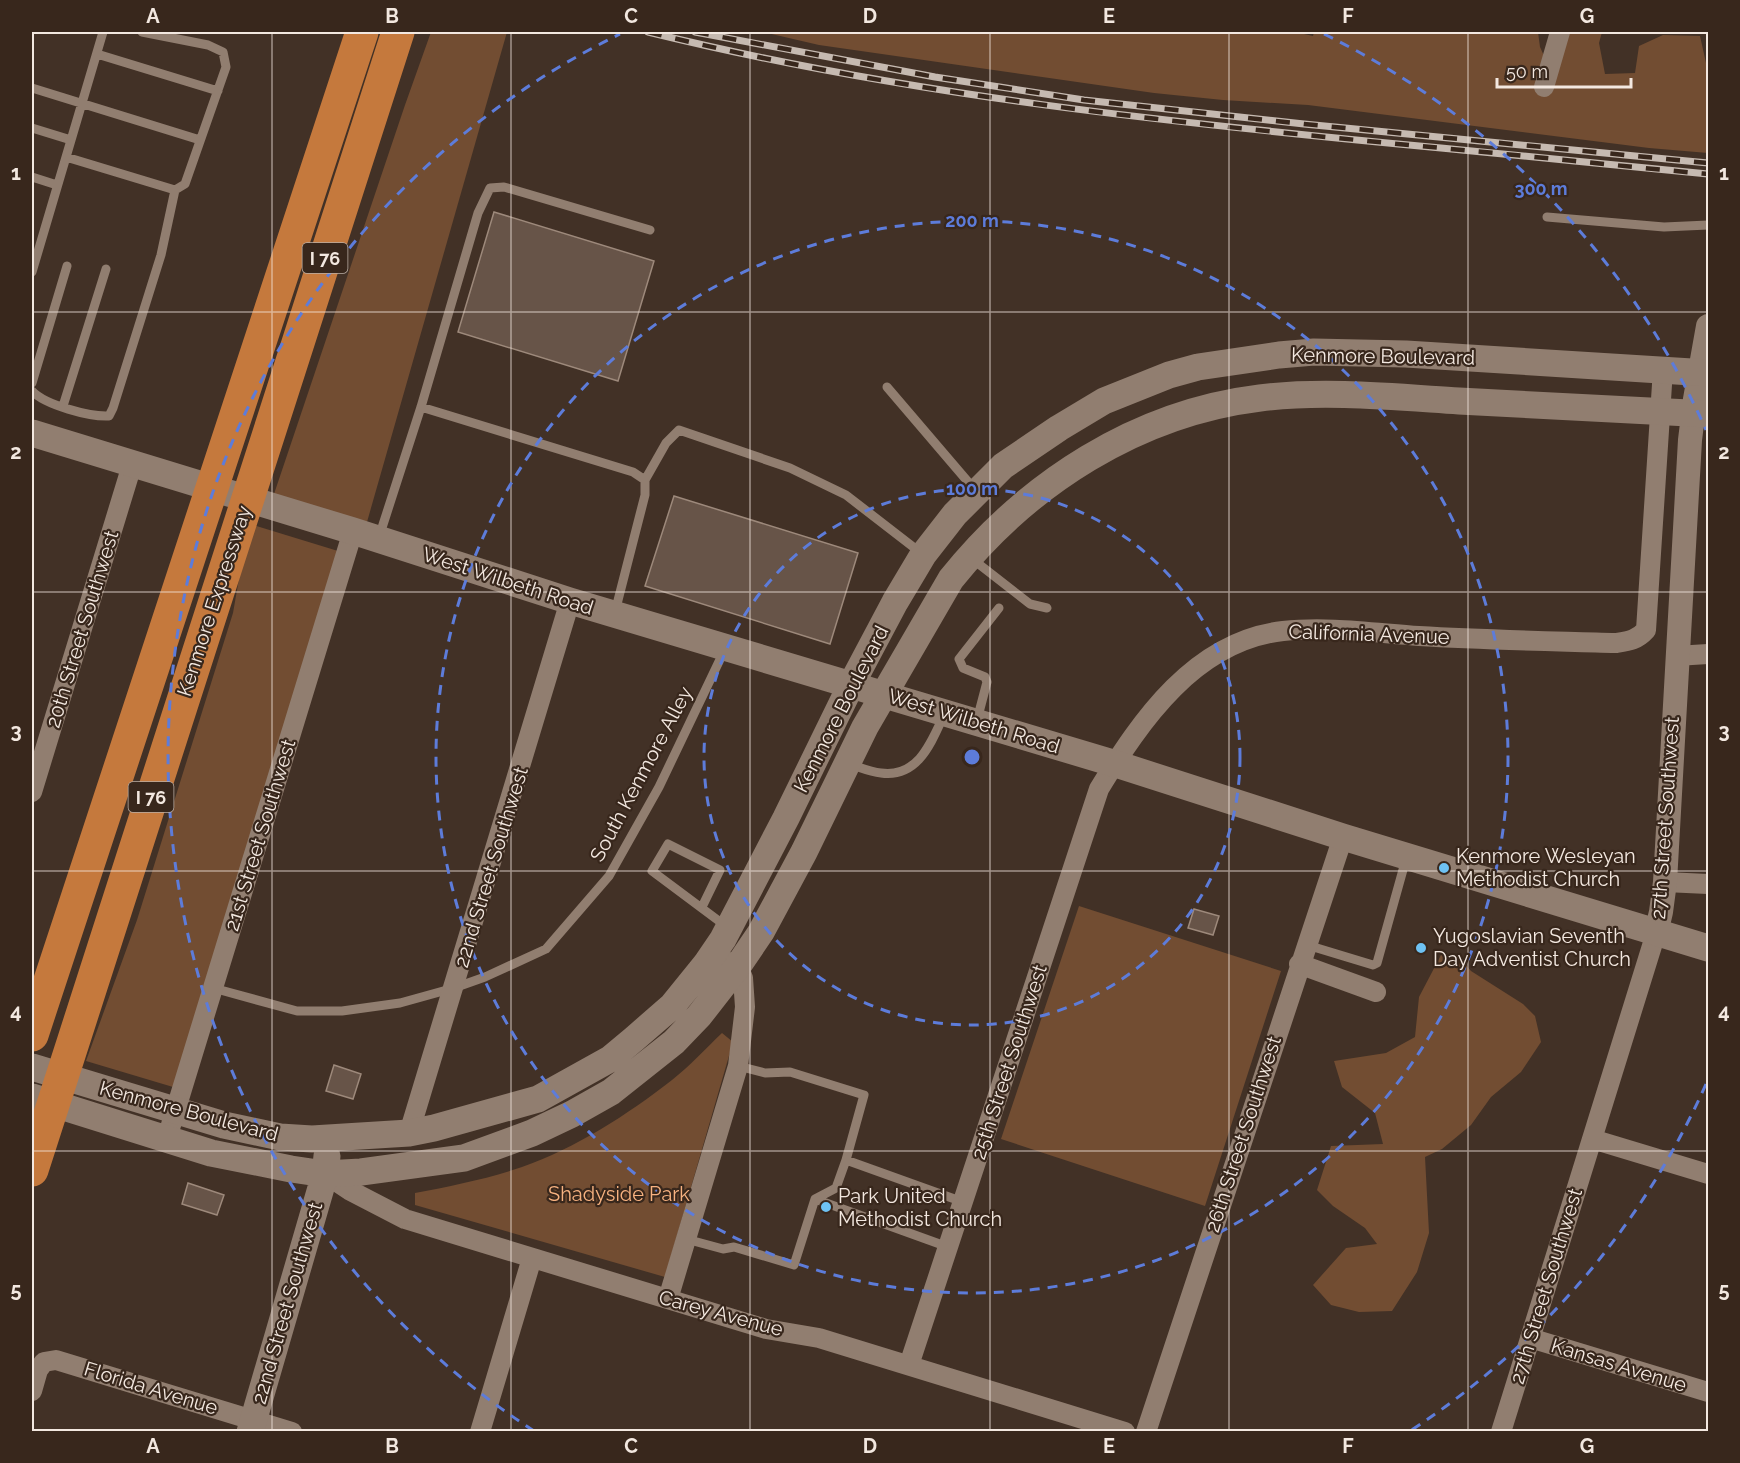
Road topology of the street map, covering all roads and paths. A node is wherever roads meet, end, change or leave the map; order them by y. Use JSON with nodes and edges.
{"nodes":[{"id":1,"x":103,"y":32,"type":"edge"},
{"id":2,"x":142,"y":32,"type":"edge"},
{"id":3,"x":362,"y":32,"type":"edge"},
{"id":4,"x":398,"y":32,"type":"edge"},
{"id":5,"x":1560,"y":32,"type":"edge"},
{"id":6,"x":97,"y":54,"type":"junction"},
{"id":7,"x":1544,"y":87,"type":"dead end"},
{"id":8,"x":32,"y":88,"type":"edge"},
{"id":9,"x":218,"y":91,"type":"junction"},
{"id":10,"x":82,"y":103,"type":"junction"},
{"id":11,"x":32,"y":128,"type":"edge"},
{"id":12,"x":71,"y":140,"type":"junction"},
{"id":13,"x":200,"y":140,"type":"junction"},
{"id":14,"x":66,"y":157,"type":"junction"},
{"id":15,"x":32,"y":177,"type":"edge"},
{"id":16,"x":57,"y":184,"type":"junction"},
{"id":17,"x":175,"y":190,"type":"junction"},
{"id":18,"x":1547,"y":217,"type":"dead end"},
{"id":19,"x":1708,"y":225,"type":"edge"},
{"id":20,"x":650,"y":230,"type":"dead end"},
{"id":21,"x":67,"y":266,"type":"dead end"},
{"id":22,"x":106,"y":269,"type":"dead end"},
{"id":23,"x":32,"y":272,"type":"edge"},
{"id":24,"x":1708,"y":326,"type":"edge"},
{"id":25,"x":1663,"y":369,"type":"junction"},
{"id":26,"x":1708,"y":373,"type":"edge"},
{"id":27,"x":32,"y":383,"type":"edge"},
{"id":28,"x":887,"y":387,"type":"dead end"},
{"id":29,"x":32,"y":391,"type":"edge"},
{"id":30,"x":63,"y":406,"type":"junction"},
{"id":31,"x":421,"y":407,"type":"junction"},
{"id":32,"x":1660,"y":412,"type":"junction"},
{"id":33,"x":1708,"y":414,"type":"edge"},
{"id":34,"x":32,"y":433,"type":"edge"},
{"id":35,"x":132,"y":465,"type":"junction"},
{"id":36,"x":645,"y":480,"type":"junction"},
{"id":37,"x":977,"y":492,"type":"junction"},
{"id":38,"x":353,"y":531,"type":"junction"},
{"id":39,"x":379,"y":540,"type":"junction"},
{"id":40,"x":923,"y":555,"type":"junction"},
{"id":41,"x":969,"y":557,"type":"junction"},
{"id":42,"x":570,"y":601,"type":"junction"},
{"id":43,"x":999,"y":608,"type":"dead end"},
{"id":44,"x":1047,"y":608,"type":"dead end"},
{"id":45,"x":614,"y":614,"type":"junction"},
{"id":46,"x":726,"y":647,"type":"junction"},
{"id":47,"x":1708,"y":654,"type":"edge"},
{"id":48,"x":1676,"y":656,"type":"junction"},
{"id":49,"x":850,"y":685,"type":"junction"},
{"id":50,"x":884,"y":694,"type":"junction"},
{"id":51,"x":945,"y":713,"type":"junction"},
{"id":52,"x":977,"y":722,"type":"junction"},
{"id":53,"x":847,"y":764,"type":"junction"},
{"id":54,"x":1116,"y":764,"type":"junction"},
{"id":55,"x":32,"y":792,"type":"edge"},
{"id":56,"x":1343,"y":837,"type":"junction"},
{"id":57,"x":1407,"y":856,"type":"junction"},
{"id":58,"x":1665,"y":882,"type":"junction"},
{"id":59,"x":1708,"y":884,"type":"edge"},
{"id":60,"x":702,"y":907,"type":"junction"},
{"id":61,"x":729,"y":928,"type":"junction"},
{"id":62,"x":1656,"y":933,"type":"junction"},
{"id":63,"x":1306,"y":944,"type":"junction"},
{"id":64,"x":1708,"y":948,"type":"edge"},
{"id":65,"x":713,"y":954,"type":"junction"},
{"id":66,"x":1299,"y":964,"type":"junction"},
{"id":67,"x":738,"y":966,"type":"junction"},
{"id":68,"x":213,"y":988,"type":"junction"},
{"id":69,"x":454,"y":988,"type":"junction"},
{"id":70,"x":1376,"y":992,"type":"dead end"},
{"id":71,"x":36,"y":1021,"type":"edge"},
{"id":72,"x":738,"y":1066,"type":"junction"},
{"id":73,"x":32,"y":1067,"type":"edge"},
{"id":74,"x":32,"y":1097,"type":"edge"},
{"id":75,"x":175,"y":1110,"type":"junction"},
{"id":76,"x":410,"y":1133,"type":"junction"},
{"id":77,"x":167,"y":1138,"type":"junction"},
{"id":78,"x":1592,"y":1139,"type":"junction"},
{"id":79,"x":329,"y":1140,"type":"junction"},
{"id":80,"x":846,"y":1160,"type":"junction"},
{"id":81,"x":33,"y":1166,"type":"edge"},
{"id":82,"x":325,"y":1174,"type":"junction"},
{"id":83,"x":1708,"y":1174,"type":"edge"},
{"id":84,"x":815,"y":1199,"type":"junction"},
{"id":85,"x":963,"y":1202,"type":"junction"},
{"id":86,"x":686,"y":1239,"type":"junction"},
{"id":87,"x":948,"y":1247,"type":"junction"},
{"id":88,"x":532,"y":1258,"type":"junction"},
{"id":89,"x":668,"y":1299,"type":"junction"},
{"id":90,"x":1530,"y":1338,"type":"junction"},
{"id":91,"x":909,"y":1365,"type":"junction"},
{"id":92,"x":32,"y":1392,"type":"edge"},
{"id":93,"x":1708,"y":1392,"type":"edge"},
{"id":94,"x":252,"y":1426,"type":"edge"},
{"id":95,"x":292,"y":1431,"type":"edge"},
{"id":96,"x":480,"y":1431,"type":"edge"},
{"id":97,"x":1125,"y":1431,"type":"edge"},
{"id":98,"x":1146,"y":1431,"type":"edge"},
{"id":99,"x":1501,"y":1431,"type":"edge"}],
"edges":[{"from":1,"to":6,"type":"lane"},
{"from":2,"to":9,"type":"lane"},
{"from":3,"to":71,"type":"highway","name":"Kenmore Expressway","number":"I 76"},
{"from":4,"to":81,"type":"highway","name":"Kenmore Expressway","number":"I 76"},
{"from":5,"to":7,"type":"street"},
{"from":6,"to":9,"type":"lane"},
{"from":6,"to":10,"type":"lane"},
{"from":8,"to":10,"type":"lane"},
{"from":9,"to":13,"type":"lane"},
{"from":10,"to":12,"type":"lane"},
{"from":10,"to":13,"type":"lane"},
{"from":11,"to":12,"type":"lane"},
{"from":12,"to":14,"type":"lane"},
{"from":13,"to":17,"type":"lane"},
{"from":14,"to":16,"type":"lane"},
{"from":14,"to":17,"type":"lane"},
{"from":15,"to":16,"type":"lane"},
{"from":16,"to":23,"type":"lane"},
{"from":17,"to":30,"type":"lane"},
{"from":18,"to":19,"type":"lane"},
{"from":20,"to":31,"type":"lane"},
{"from":21,"to":27,"type":"lane"},
{"from":22,"to":30,"type":"lane"},
{"from":24,"to":48,"type":"street","name":"27th Street Southwest"},
{"from":25,"to":26,"type":"main road","name":"Kenmore Boulevard"},
{"from":25,"to":32,"type":"street"},
{"from":25,"to":37,"type":"main road","name":"Kenmore Boulevard"},
{"from":28,"to":37,"type":"lane"},
{"from":29,"to":30,"type":"lane"},
{"from":31,"to":36,"type":"lane"},
{"from":31,"to":39,"type":"lane"},
{"from":32,"to":33,"type":"main road","name":"Kenmore Boulevard"},
{"from":32,"to":41,"type":"main road","name":"Kenmore Boulevard"},
{"from":32,"to":54,"type":"street","name":"California Avenue"},
{"from":34,"to":35,"type":"main road","name":"West Wilbeth Road"},
{"from":35,"to":38,"type":"main road","name":"West Wilbeth Road"},
{"from":35,"to":55,"type":"street","name":"20th Street Southwest"},
{"from":36,"to":40,"type":"lane"},
{"from":36,"to":45,"type":"lane"},
{"from":37,"to":40,"type":"main road","name":"Kenmore Boulevard"},
{"from":38,"to":39,"type":"main road","name":"West Wilbeth Road"},
{"from":38,"to":68,"type":"street","name":"21st Street Southwest"},
{"from":39,"to":42,"type":"main road","name":"West Wilbeth Road"},
{"from":40,"to":49,"type":"main road","name":"Kenmore Boulevard"},
{"from":41,"to":44,"type":"lane"},
{"from":41,"to":50,"type":"main road","name":"Kenmore Boulevard"},
{"from":42,"to":45,"type":"main road","name":"West Wilbeth Road"},
{"from":42,"to":69,"type":"street","name":"22nd Street Southwest"},
{"from":43,"to":52,"type":"lane"},
{"from":45,"to":46,"type":"main road","name":"West Wilbeth Road"},
{"from":46,"to":49,"type":"main road","name":"West Wilbeth Road"},
{"from":46,"to":69,"type":"lane","name":"South Kenmore Alley"},
{"from":47,"to":48,"type":"street"},
{"from":48,"to":58,"type":"street","name":"27th Street Southwest"},
{"from":49,"to":50,"type":"main road","name":"West Wilbeth Road"},
{"from":49,"to":61,"type":"main road","name":"Kenmore Boulevard"},
{"from":50,"to":51,"type":"main road","name":"West Wilbeth Road"},
{"from":50,"to":53,"type":"main road","name":"Kenmore Boulevard"},
{"from":51,"to":52,"type":"main road","name":"West Wilbeth Road"},
{"from":51,"to":53,"type":"lane"},
{"from":52,"to":54,"type":"main road","name":"West Wilbeth Road"},
{"from":53,"to":67,"type":"main road","name":"Kenmore Boulevard"},
{"from":54,"to":56,"type":"main road","name":"West Wilbeth Road"},
{"from":54,"to":85,"type":"street","name":"25th Street Southwest"},
{"from":56,"to":57,"type":"main road","name":"West Wilbeth Road"},
{"from":56,"to":63,"type":"street","name":"26th Street Southwest"},
{"from":57,"to":62,"type":"main road","name":"West Wilbeth Road"},
{"from":57,"to":63,"type":"lane"},
{"from":58,"to":59,"type":"street"},
{"from":58,"to":62,"type":"street","name":"27th Street Southwest"},
{"from":60,"to":60,"type":"lane"},
{"from":60,"to":61,"type":"lane"},
{"from":61,"to":65,"type":"main road","name":"Kenmore Boulevard"},
{"from":62,"to":64,"type":"main road","name":"West Wilbeth Road"},
{"from":62,"to":78,"type":"street","name":"27th Street Southwest"},
{"from":63,"to":66,"type":"street","name":"26th Street Southwest"},
{"from":65,"to":67,"type":"street"},
{"from":65,"to":76,"type":"main road","name":"Kenmore Boulevard"},
{"from":66,"to":70,"type":"street"},
{"from":66,"to":98,"type":"street","name":"26th Street Southwest"},
{"from":67,"to":72,"type":"street"},
{"from":67,"to":82,"type":"main road","name":"Kenmore Boulevard"},
{"from":68,"to":69,"type":"lane","name":"South Kenmore Alley"},
{"from":68,"to":75,"type":"street","name":"21st Street Southwest"},
{"from":69,"to":76,"type":"street","name":"22nd Street Southwest"},
{"from":72,"to":80,"type":"lane"},
{"from":72,"to":86,"type":"street"},
{"from":73,"to":75,"type":"main road","name":"Kenmore Boulevard"},
{"from":74,"to":77,"type":"main road","name":"Kenmore Boulevard"},
{"from":75,"to":77,"type":"street","name":"21st Street Southwest"},
{"from":75,"to":79,"type":"main road","name":"Kenmore Boulevard"},
{"from":76,"to":79,"type":"main road","name":"Kenmore Boulevard"},
{"from":77,"to":82,"type":"main road","name":"Kenmore Boulevard"},
{"from":78,"to":83,"type":"street"},
{"from":78,"to":90,"type":"street","name":"27th Street Southwest"},
{"from":79,"to":82,"type":"main road","name":"22nd Street Southwest"},
{"from":80,"to":84,"type":"lane"},
{"from":80,"to":85,"type":"lane"},
{"from":82,"to":88,"type":"street","name":"Carey Avenue"},
{"from":82,"to":94,"type":"main road","name":"22nd Street Southwest"},
{"from":84,"to":86,"type":"lane"},
{"from":84,"to":87,"type":"lane"},
{"from":85,"to":87,"type":"street","name":"25th Street Southwest"},
{"from":86,"to":89,"type":"street"},
{"from":87,"to":91,"type":"street","name":"25th Street Southwest"},
{"from":88,"to":89,"type":"street","name":"Carey Avenue"},
{"from":88,"to":96,"type":"street"},
{"from":89,"to":91,"type":"street","name":"Carey Avenue"},
{"from":90,"to":93,"type":"street","name":"Kansas Avenue"},
{"from":90,"to":99,"type":"street","name":"27th Street Southwest"},
{"from":91,"to":97,"type":"street","name":"Carey Avenue"},
{"from":92,"to":94,"type":"street","name":"Florida Avenue"},
{"from":94,"to":95,"type":"street","name":"Florida Avenue"}]}
